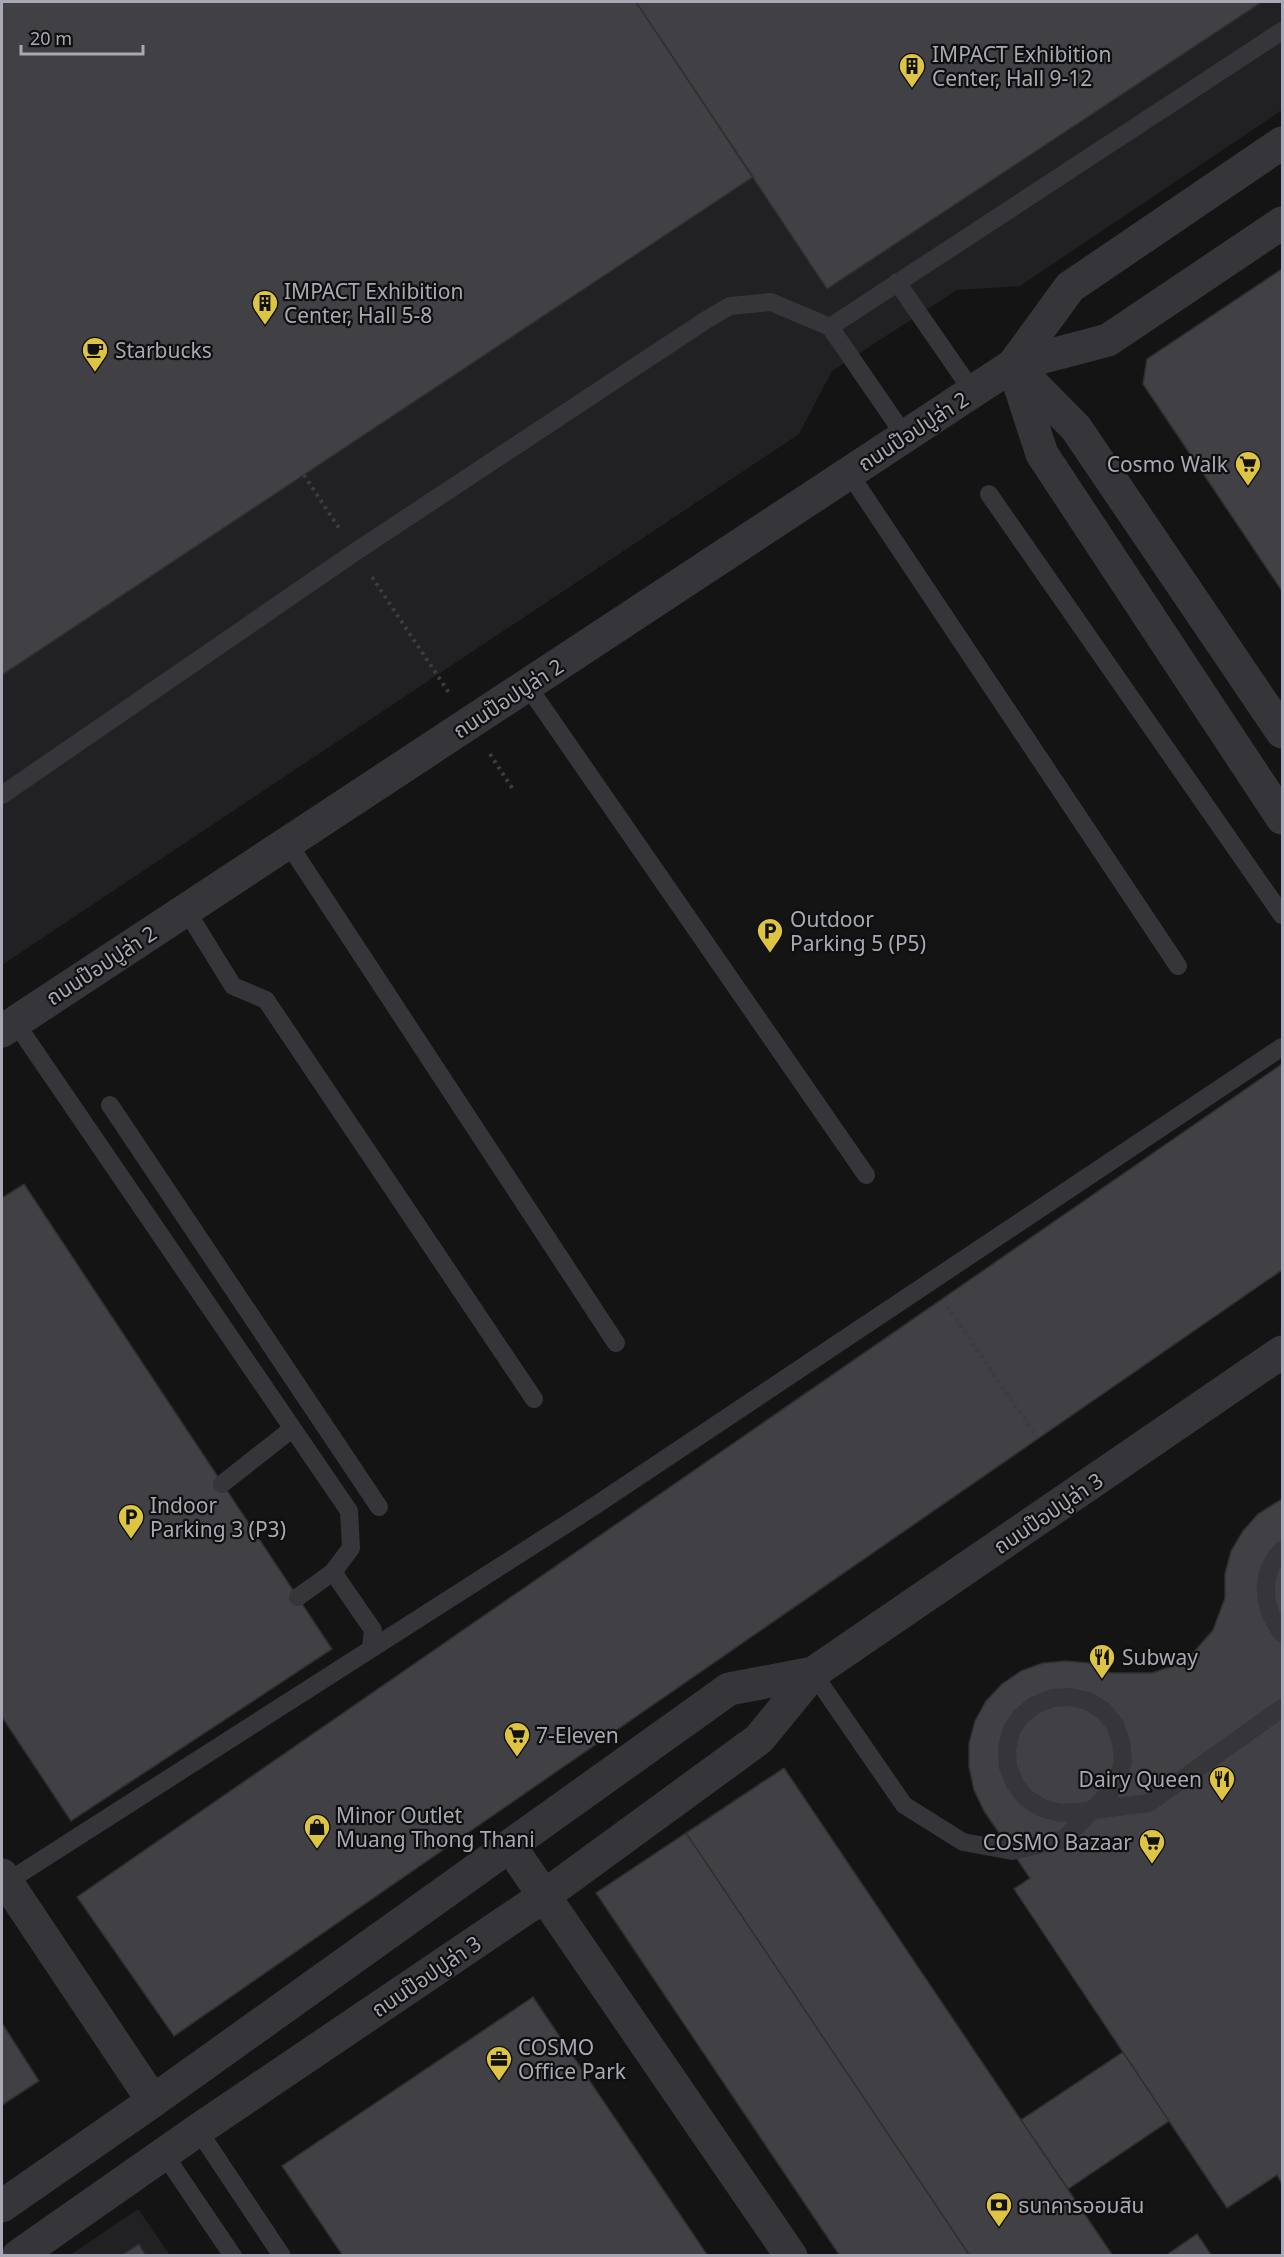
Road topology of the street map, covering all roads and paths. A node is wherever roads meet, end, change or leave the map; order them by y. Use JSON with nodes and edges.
{"nodes":[{"id":1,"x":1282,"y":31,"type":"edge"},
{"id":2,"x":1282,"y":143,"type":"edge"},
{"id":3,"x":1282,"y":223,"type":"edge"},
{"id":4,"x":897,"y":282,"type":"junction"},
{"id":5,"x":830,"y":327,"type":"junction"},
{"id":6,"x":1013,"y":365,"type":"junction"},
{"id":7,"x":973,"y":392,"type":"junction"},
{"id":8,"x":905,"y":436,"type":"junction"},
{"id":9,"x":849,"y":473,"type":"junction"},
{"id":10,"x":304,"y":475,"type":"dead end"},
{"id":11,"x":989,"y":494,"type":"dead end"},
{"id":12,"x":355,"y":552,"type":"junction"},
{"id":13,"x":527,"y":686,"type":"junction"},
{"id":14,"x":469,"y":723,"type":"junction"},
{"id":15,"x":1282,"y":732,"type":"edge"},
{"id":16,"x":514,"y":791,"type":"dead end"},
{"id":17,"x":2,"y":795,"type":"edge"},
{"id":18,"x":1282,"y":818,"type":"edge"},
{"id":19,"x":288,"y":843,"type":"junction"},
{"id":20,"x":186,"y":910,"type":"junction"},
{"id":21,"x":1282,"y":915,"type":"edge"},
{"id":22,"x":1178,"y":966,"type":"dead end"},
{"id":23,"x":8,"y":1026,"type":"edge"},
{"id":24,"x":1282,"y":1047,"type":"edge"},
{"id":25,"x":110,"y":1105,"type":"dead end"},
{"id":26,"x":866,"y":1175,"type":"dead end"},
{"id":27,"x":943,"y":1299,"type":"dead end"},
{"id":28,"x":616,"y":1343,"type":"dead end"},
{"id":29,"x":1282,"y":1352,"type":"edge"},
{"id":30,"x":534,"y":1399,"type":"dead end"},
{"id":31,"x":292,"y":1429,"type":"junction"},
{"id":32,"x":1038,"y":1439,"type":"dead end"},
{"id":33,"x":222,"y":1484,"type":"dead end"},
{"id":34,"x":379,"y":1507,"type":"dead end"},
{"id":35,"x":1282,"y":1550,"type":"edge"},
{"id":36,"x":333,"y":1572,"type":"junction"},
{"id":37,"x":298,"y":1597,"type":"dead end"},
{"id":38,"x":1282,"y":1633,"type":"edge"},
{"id":39,"x":370,"y":1648,"type":"junction"},
{"id":40,"x":813,"y":1673,"type":"junction"},
{"id":41,"x":1282,"y":1708,"type":"edge"},
{"id":42,"x":510,"y":1846,"type":"junction"},
{"id":43,"x":4,"y":1878,"type":"edge"},
{"id":44,"x":544,"y":1896,"type":"junction"},
{"id":45,"x":153,"y":2102,"type":"junction"},
{"id":46,"x":198,"y":2130,"type":"junction"},
{"id":47,"x":164,"y":2154,"type":"junction"},
{"id":48,"x":2,"y":2206,"type":"edge"},
{"id":49,"x":18,"y":2256,"type":"edge"},
{"id":50,"x":233,"y":2256,"type":"edge"},
{"id":51,"x":282,"y":2256,"type":"edge"},
{"id":52,"x":791,"y":2256,"type":"edge"}],
"edges":[{"from":1,"to":4,"type":"lane"},
{"from":2,"to":6,"type":"street","name":"ถนนป๊อปปูล่า 2"},
{"from":3,"to":6,"type":"street","name":"ถนนป๊อปปูล่า 2"},
{"from":4,"to":5,"type":"lane"},
{"from":4,"to":7,"type":"lane"},
{"from":5,"to":8,"type":"lane"},
{"from":5,"to":12,"type":"lane"},
{"from":6,"to":7,"type":"street","name":"ถนนป๊อปปูล่า 2"},
{"from":6,"to":15,"type":"street"},
{"from":6,"to":18,"type":"street"},
{"from":7,"to":8,"type":"street","name":"ถนนป๊อปปูล่า 2"},
{"from":8,"to":9,"type":"street","name":"ถนนป๊อปปูล่า 2"},
{"from":9,"to":13,"type":"street","name":"ถนนป๊อปปูล่า 2"},
{"from":9,"to":22,"type":"lane"},
{"from":10,"to":12,"type":"path"},
{"from":11,"to":21,"type":"lane"},
{"from":12,"to":14,"type":"path"},
{"from":12,"to":17,"type":"lane"},
{"from":13,"to":14,"type":"street","name":"ถนนป๊อปปูล่า 2"},
{"from":13,"to":26,"type":"lane"},
{"from":14,"to":16,"type":"path"},
{"from":14,"to":19,"type":"street","name":"ถนนป๊อปปูล่า 2"},
{"from":19,"to":20,"type":"street","name":"ถนนป๊อปปูล่า 2"},
{"from":19,"to":28,"type":"lane"},
{"from":20,"to":23,"type":"street","name":"ถนนป๊อปปูล่า 2"},
{"from":20,"to":30,"type":"lane"},
{"from":23,"to":31,"type":"lane"},
{"from":24,"to":39,"type":"lane"},
{"from":25,"to":34,"type":"lane"},
{"from":27,"to":32,"type":"path"},
{"from":29,"to":40,"type":"street","name":"ถนนป๊อปปูล่า 3"},
{"from":31,"to":33,"type":"lane"},
{"from":31,"to":36,"type":"lane"},
{"from":35,"to":38,"type":"lane"},
{"from":36,"to":37,"type":"lane"},
{"from":36,"to":39,"type":"lane"},
{"from":39,"to":43,"type":"lane"},
{"from":40,"to":41,"type":"lane"},
{"from":40,"to":42,"type":"street","name":"ถนนป๊อปปูล่า 3"},
{"from":40,"to":44,"type":"street","name":"ถนนป๊อปปูล่า 3"},
{"from":42,"to":44,"type":"street"},
{"from":42,"to":45,"type":"street","name":"ถนนป๊อปปูล่า 3"},
{"from":43,"to":45,"type":"street"},
{"from":44,"to":46,"type":"street","name":"ถนนป๊อปปูล่า 3"},
{"from":44,"to":52,"type":"street"},
{"from":45,"to":48,"type":"street","name":"ถนนป๊อปปูล่า 3"},
{"from":46,"to":47,"type":"street","name":"ถนนป๊อปปูล่า 3"},
{"from":46,"to":51,"type":"lane"},
{"from":47,"to":49,"type":"street","name":"ถนนป๊อปปูล่า 3"},
{"from":47,"to":50,"type":"lane"}]}
